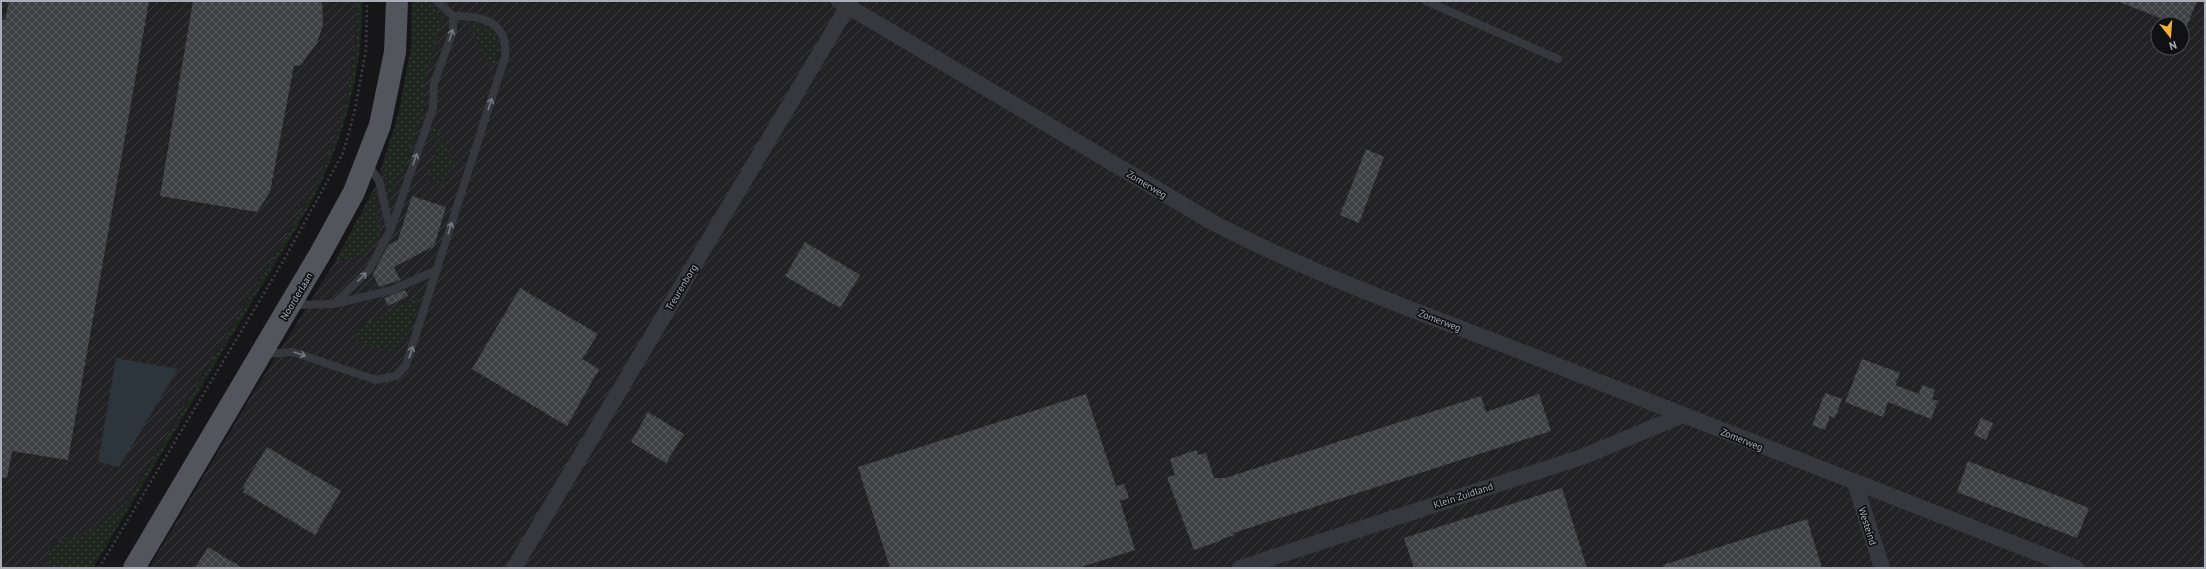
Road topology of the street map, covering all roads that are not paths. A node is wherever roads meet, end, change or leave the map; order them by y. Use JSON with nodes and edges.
{"nodes":[{"id":1,"x":397,"y":1,"type":"edge"},
{"id":2,"x":438,"y":1,"type":"edge"},
{"id":3,"x":1426,"y":1,"type":"edge"},
{"id":4,"x":844,"y":4,"type":"edge"},
{"id":5,"x":453,"y":16,"type":"junction"},
{"id":6,"x":1558,"y":59,"type":"dead end"},
{"id":7,"x":366,"y":161,"type":"junction"},
{"id":8,"x":391,"y":228,"type":"junction"},
{"id":9,"x":436,"y":270,"type":"junction"},
{"id":10,"x":334,"y":304,"type":"junction"},
{"id":11,"x":290,"y":305,"type":"junction"},
{"id":12,"x":261,"y":354,"type":"junction"},
{"id":13,"x":1683,"y":415,"type":"junction"},
{"id":14,"x":1855,"y":484,"type":"junction"},
{"id":15,"x":2059,"y":565,"type":"edge"},
{"id":16,"x":134,"y":568,"type":"edge"},
{"id":17,"x":514,"y":568,"type":"edge"},
{"id":18,"x":1240,"y":568,"type":"edge"},
{"id":19,"x":1882,"y":568,"type":"edge"},
{"id":20,"x":2076,"y":568,"type":"edge"}],
"edges":[{"from":1,"to":7,"type":"main road","name":"Noorderlaan"},
{"from":2,"to":5,"type":"lane"},
{"from":3,"to":6,"type":"lane"},
{"from":4,"to":13,"type":"street","name":"Zomerweg"},
{"from":4,"to":17,"type":"street","name":"Treurenborg"},
{"from":8,"to":5,"type":"lane","one_way":true},
{"from":9,"to":5,"type":"lane","one_way":true},
{"from":7,"to":8,"type":"lane"},
{"from":7,"to":11,"type":"main road","name":"Noorderlaan"},
{"from":10,"to":8,"type":"lane","one_way":true},
{"from":9,"to":10,"type":"lane"},
{"from":12,"to":9,"type":"lane","one_way":true},
{"from":10,"to":11,"type":"lane"},
{"from":11,"to":12,"type":"main road","name":"Noorderlaan"},
{"from":12,"to":16,"type":"main road","name":"Noorderlaan"},
{"from":13,"to":14,"type":"street","name":"Zomerweg"},
{"from":13,"to":18,"type":"street","name":"Klein Zuidland"},
{"from":14,"to":15,"type":"street","name":"Zomerweg"},
{"from":14,"to":19,"type":"street","name":"Westeind"},
{"from":15,"to":20,"type":"street","name":"Zomerweg"}]}
